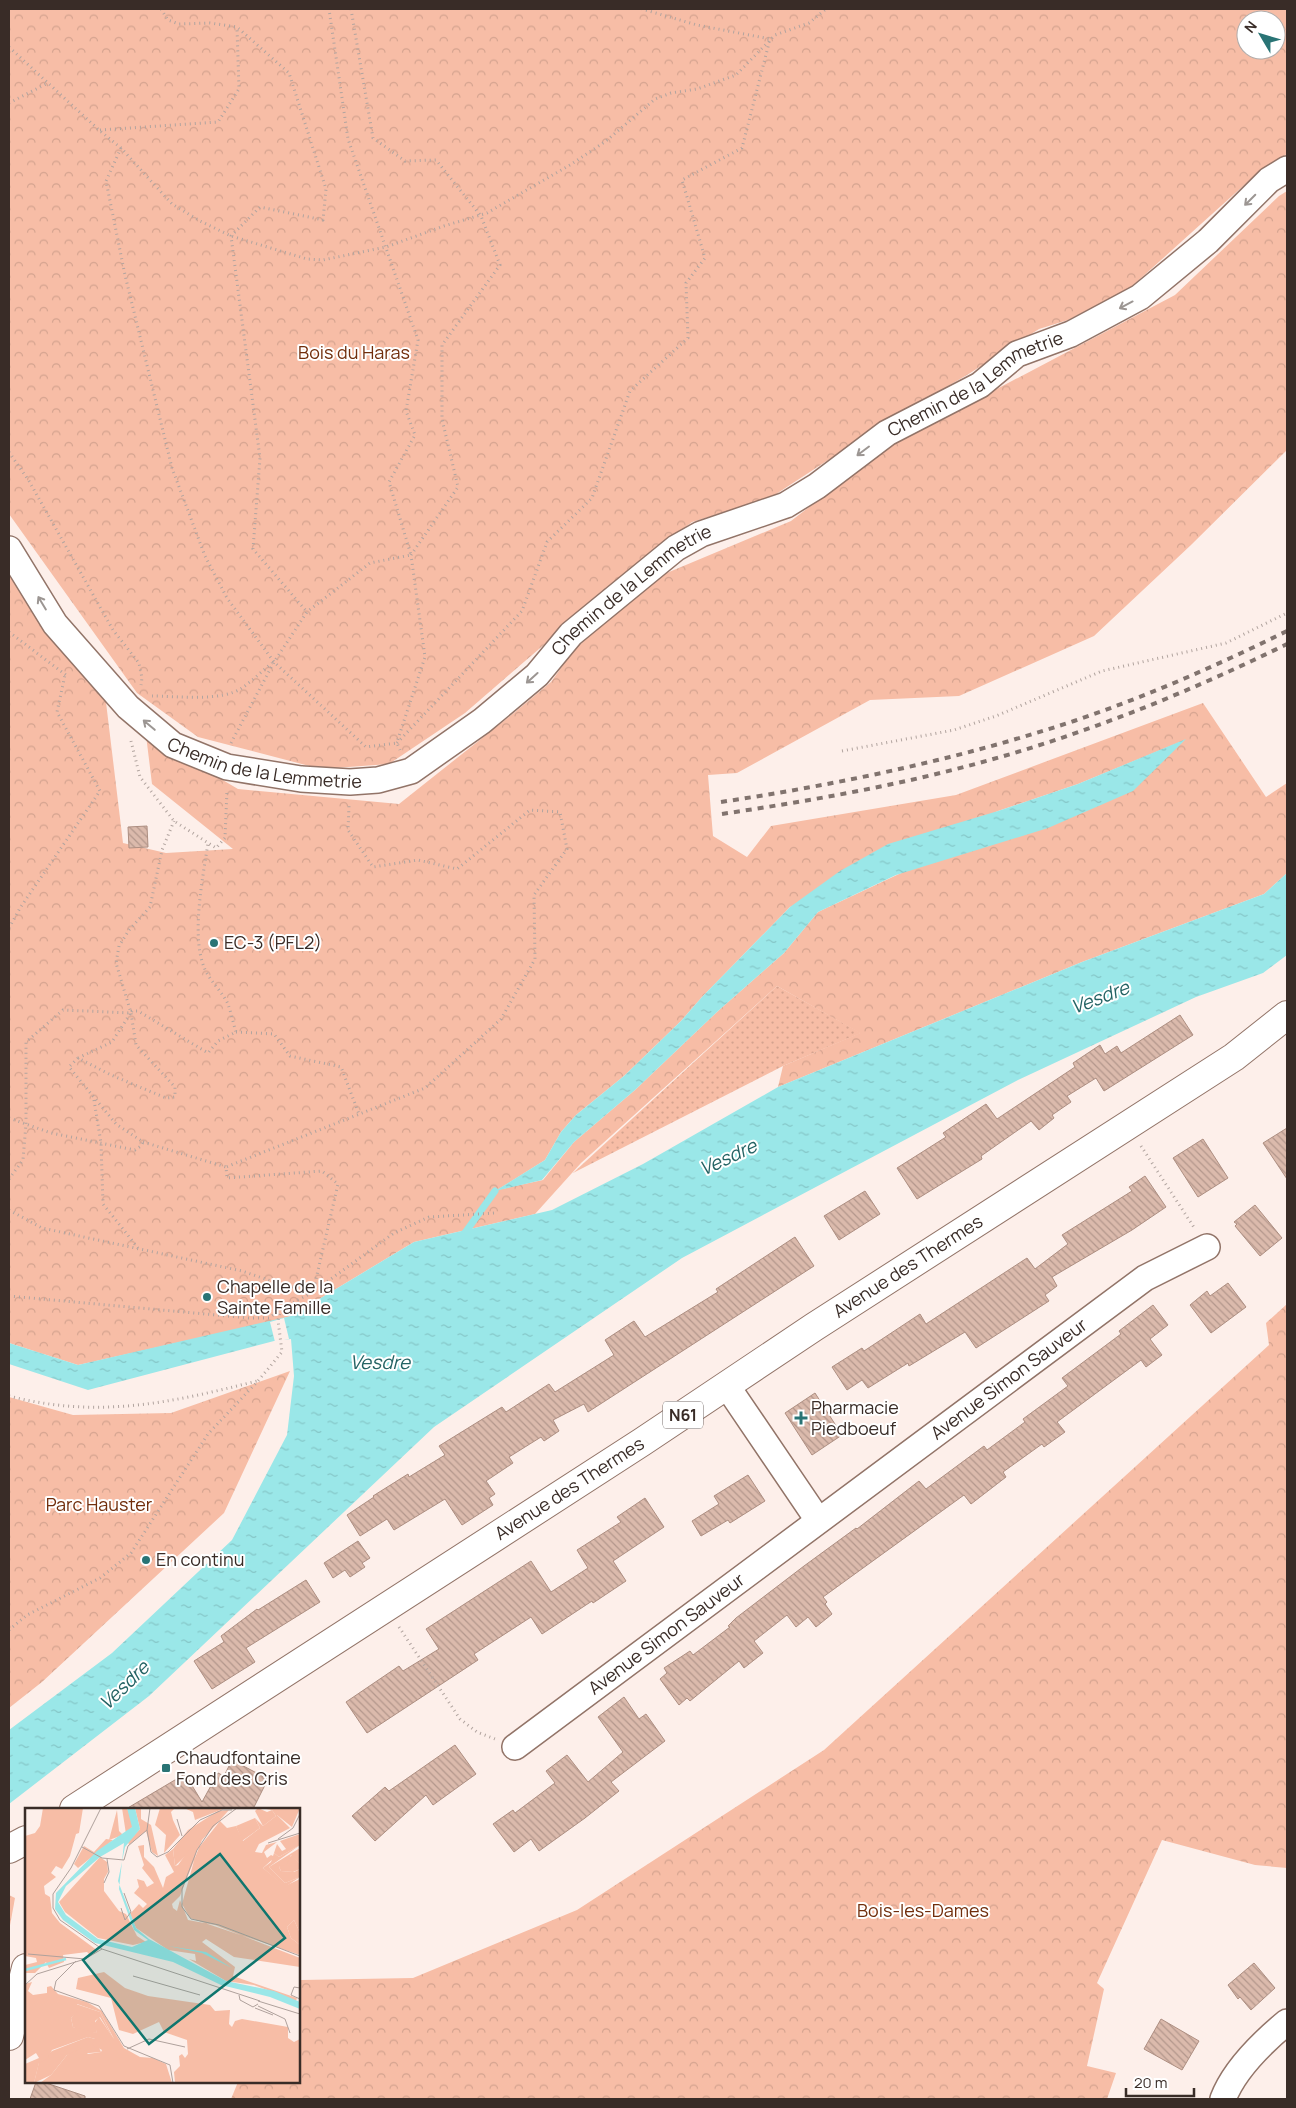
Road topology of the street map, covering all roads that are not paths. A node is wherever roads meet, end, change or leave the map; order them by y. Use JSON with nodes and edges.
{"nodes":[{"id":1,"x":1287,"y":169,"type":"edge"},
{"id":2,"x":9,"y":549,"type":"edge"},
{"id":3,"x":1287,"y":1015,"type":"edge"},
{"id":4,"x":1207,"y":1247,"type":"road end"},
{"id":5,"x":727,"y":1386,"type":"junction"},
{"id":6,"x":818,"y":1520,"type":"junction"},
{"id":7,"x":514,"y":1747,"type":"road end"},
{"id":8,"x":76,"y":1808,"type":"edge"},
{"id":9,"x":25,"y":1972,"type":"edge"},
{"id":10,"x":1287,"y":2022,"type":"edge"},
{"id":11,"x":9,"y":2036,"type":"edge"},
{"id":12,"x":1223,"y":2099,"type":"edge"}],
"edges":[{"from":1,"to":2,"type":"street","name":"Chemin de la Lemmetrie","one_way":true},
{"from":3,"to":5,"type":"main road","name":"Avenue des Thermes","number":"N61"},
{"from":4,"to":6,"type":"street","name":"Avenue Simon Sauveur"},
{"from":5,"to":6,"type":"street"},
{"from":5,"to":8,"type":"main road","name":"Avenue des Thermes","number":"N61"},
{"from":6,"to":7,"type":"street","name":"Avenue Simon Sauveur"},
{"from":9,"to":11,"type":"main road"},
{"from":10,"to":12,"type":"street"}]}
